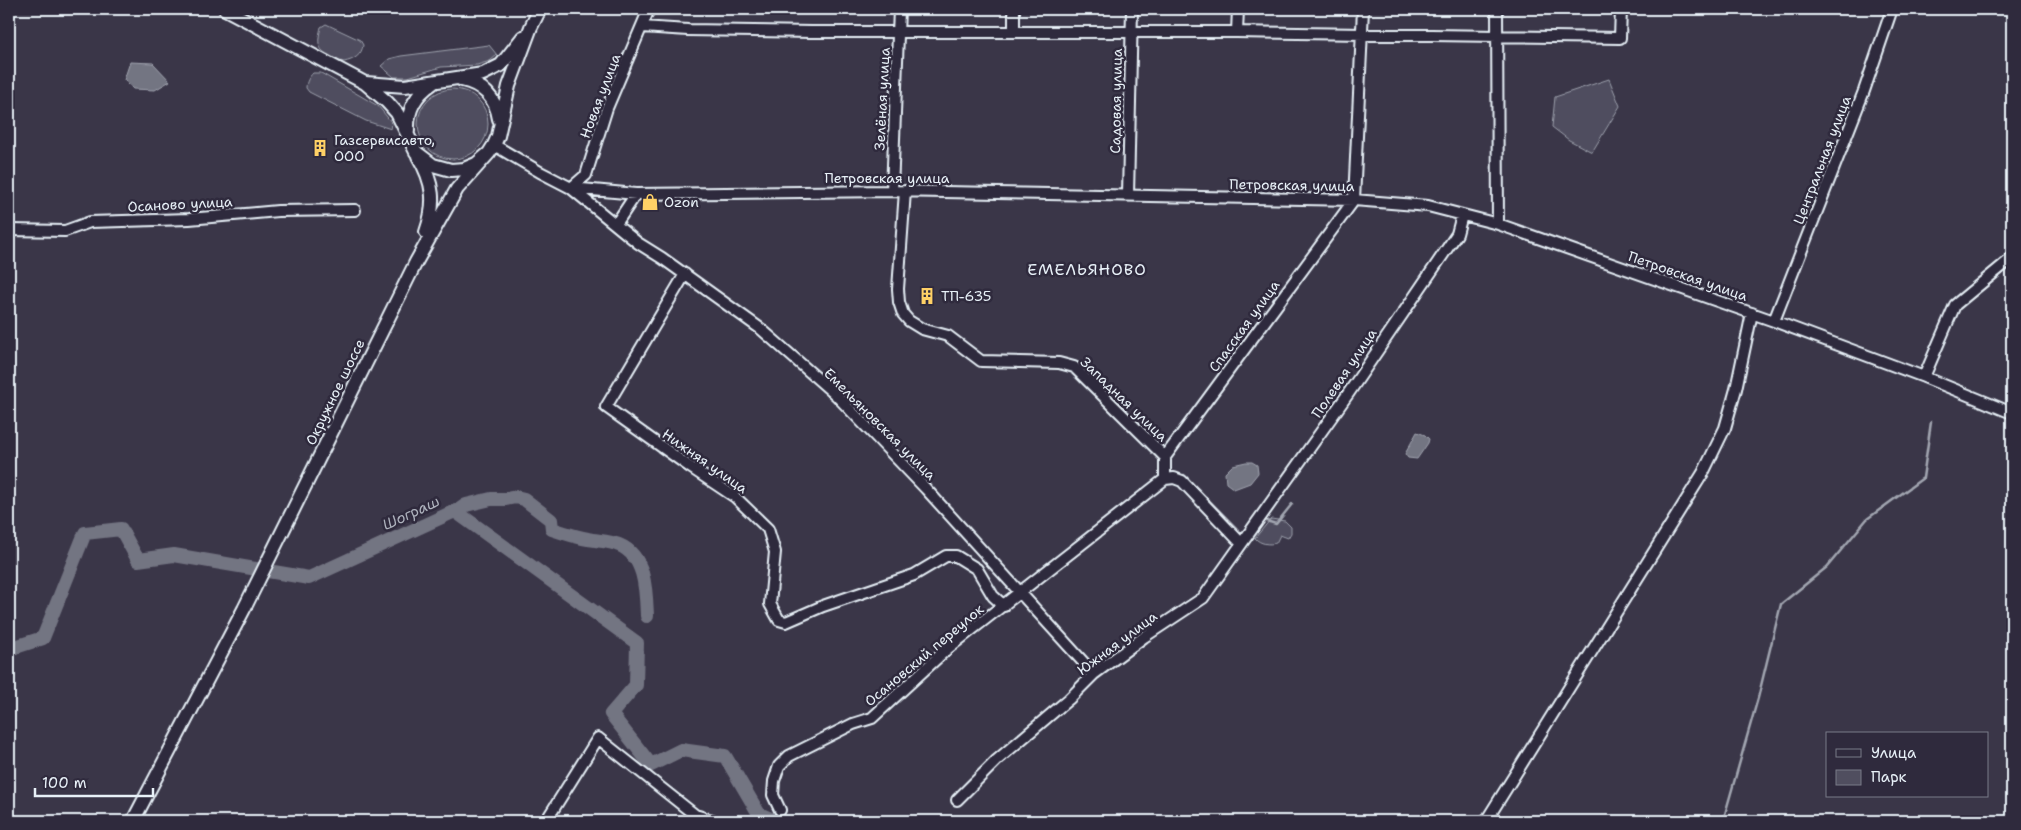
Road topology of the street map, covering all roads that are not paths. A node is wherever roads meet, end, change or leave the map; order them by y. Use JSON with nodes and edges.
{"nodes":[{"id":1,"x":225,"y":9,"type":"edge"},
{"id":2,"x":540,"y":9,"type":"edge"},
{"id":3,"x":649,"y":9,"type":"edge"},
{"id":4,"x":899,"y":9,"type":"edge"},
{"id":5,"x":1014,"y":9,"type":"edge"},
{"id":6,"x":1132,"y":9,"type":"edge"},
{"id":7,"x":1238,"y":9,"type":"edge"},
{"id":8,"x":1363,"y":9,"type":"edge"},
{"id":9,"x":1497,"y":9,"type":"edge"},
{"id":10,"x":1621,"y":9,"type":"edge"},
{"id":11,"x":1892,"y":9,"type":"edge"},
{"id":12,"x":531,"y":27,"type":"junction"},
{"id":13,"x":642,"y":27,"type":"junction"},
{"id":14,"x":899,"y":32,"type":"junction"},
{"id":15,"x":1014,"y":32,"type":"junction"},
{"id":16,"x":1132,"y":32,"type":"junction"},
{"id":17,"x":1237,"y":32,"type":"junction"},
{"id":18,"x":1362,"y":35,"type":"junction"},
{"id":19,"x":1496,"y":35,"type":"junction"},
{"id":20,"x":457,"y":79,"type":"junction"},
{"id":21,"x":442,"y":80,"type":"junction"},
{"id":22,"x":366,"y":82,"type":"junction"},
{"id":23,"x":408,"y":136,"type":"junction"},
{"id":24,"x":494,"y":145,"type":"junction"},
{"id":25,"x":416,"y":152,"type":"junction"},
{"id":26,"x":571,"y":188,"type":"junction"},
{"id":27,"x":892,"y":191,"type":"junction"},
{"id":28,"x":905,"y":191,"type":"junction"},
{"id":29,"x":636,"y":194,"type":"junction"},
{"id":30,"x":1128,"y":195,"type":"junction"},
{"id":31,"x":1354,"y":200,"type":"junction"},
{"id":32,"x":355,"y":210,"type":"dead end"},
{"id":33,"x":1462,"y":215,"type":"junction"},
{"id":34,"x":616,"y":224,"type":"junction"},
{"id":35,"x":1498,"y":224,"type":"junction"},
{"id":36,"x":9,"y":230,"type":"edge"},
{"id":37,"x":2012,"y":258,"type":"edge"},
{"id":38,"x":416,"y":262,"type":"junction"},
{"id":39,"x":685,"y":274,"type":"junction"},
{"id":40,"x":1752,"y":313,"type":"junction"},
{"id":41,"x":1774,"y":321,"type":"junction"},
{"id":42,"x":1924,"y":377,"type":"junction"},
{"id":43,"x":2012,"y":413,"type":"edge"},
{"id":44,"x":1165,"y":457,"type":"junction"},
{"id":45,"x":1165,"y":479,"type":"junction"},
{"id":46,"x":1241,"y":542,"type":"junction"},
{"id":47,"x":1019,"y":594,"type":"junction"},
{"id":48,"x":1004,"y":606,"type":"junction"},
{"id":49,"x":1094,"y":674,"type":"junction"},
{"id":50,"x":957,"y":800,"type":"dead end"},
{"id":51,"x":780,"y":810,"type":"dead end"},
{"id":52,"x":133,"y":821,"type":"edge"},
{"id":53,"x":546,"y":821,"type":"edge"},
{"id":54,"x":715,"y":821,"type":"edge"},
{"id":55,"x":1486,"y":821,"type":"edge"}],
"edges":[{"from":1,"to":22,"type":"main road"},
{"from":2,"to":12,"type":"main road"},
{"from":3,"to":13,"type":"street","name":"Новая улица"},
{"from":4,"to":14,"type":"street","name":"Зелёная улица"},
{"from":5,"to":15,"type":"street"},
{"from":6,"to":16,"type":"street","name":"Садовая улица"},
{"from":7,"to":17,"type":"street"},
{"from":8,"to":18,"type":"street"},
{"from":9,"to":19,"type":"street"},
{"from":10,"to":19,"type":"street"},
{"from":11,"to":41,"type":"street","name":"Центральная улица"},
{"from":12,"to":20,"type":"main road"},
{"from":12,"to":24,"type":"main road"},
{"from":13,"to":14,"type":"street"},
{"from":13,"to":26,"type":"street","name":"Новая улица"},
{"from":14,"to":15,"type":"street"},
{"from":14,"to":27,"type":"street","name":"Зелёная улица"},
{"from":15,"to":16,"type":"street"},
{"from":16,"to":17,"type":"street"},
{"from":16,"to":30,"type":"street","name":"Садовая улица"},
{"from":17,"to":18,"type":"street"},
{"from":18,"to":19,"type":"street"},
{"from":18,"to":31,"type":"street"},
{"from":19,"to":35,"type":"street"},
{"from":20,"to":21,"type":"main road"},
{"from":20,"to":24,"type":"main road"},
{"from":21,"to":22,"type":"main road"},
{"from":21,"to":23,"type":"main road"},
{"from":22,"to":23,"type":"main road"},
{"from":23,"to":25,"type":"main road"},
{"from":24,"to":25,"type":"main road"},
{"from":24,"to":26,"type":"street","name":"Петровская улица"},
{"from":24,"to":38,"type":"main road","name":"Окружное шоссе"},
{"from":25,"to":38,"type":"main road","name":"Окружное шоссе"},
{"from":26,"to":29,"type":"street","name":"Петровская улица"},
{"from":26,"to":34,"type":"street","name":"Емельяновская улица"},
{"from":27,"to":28,"type":"street","name":"Петровская улица"},
{"from":27,"to":29,"type":"street","name":"Петровская улица"},
{"from":28,"to":30,"type":"street","name":"Петровская улица"},
{"from":28,"to":44,"type":"street","name":"Западная улица"},
{"from":29,"to":34,"type":"street"},
{"from":30,"to":31,"type":"street","name":"Петровская улица"},
{"from":31,"to":33,"type":"street","name":"Петровская улица"},
{"from":31,"to":44,"type":"street","name":"Спасская улица"},
{"from":32,"to":36,"type":"street","name":"Осаново улица"},
{"from":33,"to":35,"type":"street","name":"Петровская улица"},
{"from":33,"to":46,"type":"street","name":"Полевая улица"},
{"from":34,"to":39,"type":"street","name":"Емельяновская улица"},
{"from":35,"to":40,"type":"street","name":"Петровская улица"},
{"from":37,"to":42,"type":"street"},
{"from":38,"to":52,"type":"main road","name":"Окружное шоссе"},
{"from":39,"to":47,"type":"street","name":"Емельяновская улица"},
{"from":39,"to":48,"type":"street","name":"Нижняя улица"},
{"from":40,"to":41,"type":"street","name":"Петровская улица"},
{"from":40,"to":55,"type":"street"},
{"from":41,"to":42,"type":"street","name":"Петровская улица"},
{"from":42,"to":43,"type":"street","name":"Петровская улица"},
{"from":44,"to":45,"type":"street"},
{"from":45,"to":46,"type":"street"},
{"from":45,"to":47,"type":"street"},
{"from":46,"to":49,"type":"street","name":"Южная улица"},
{"from":47,"to":48,"type":"street","name":"Осановский переулок"},
{"from":47,"to":49,"type":"street","name":"Емельяновская улица"},
{"from":48,"to":51,"type":"street","name":"Осановский переулок"},
{"from":49,"to":50,"type":"street","name":"Южная улица"},
{"from":53,"to":54,"type":"street"}]}
